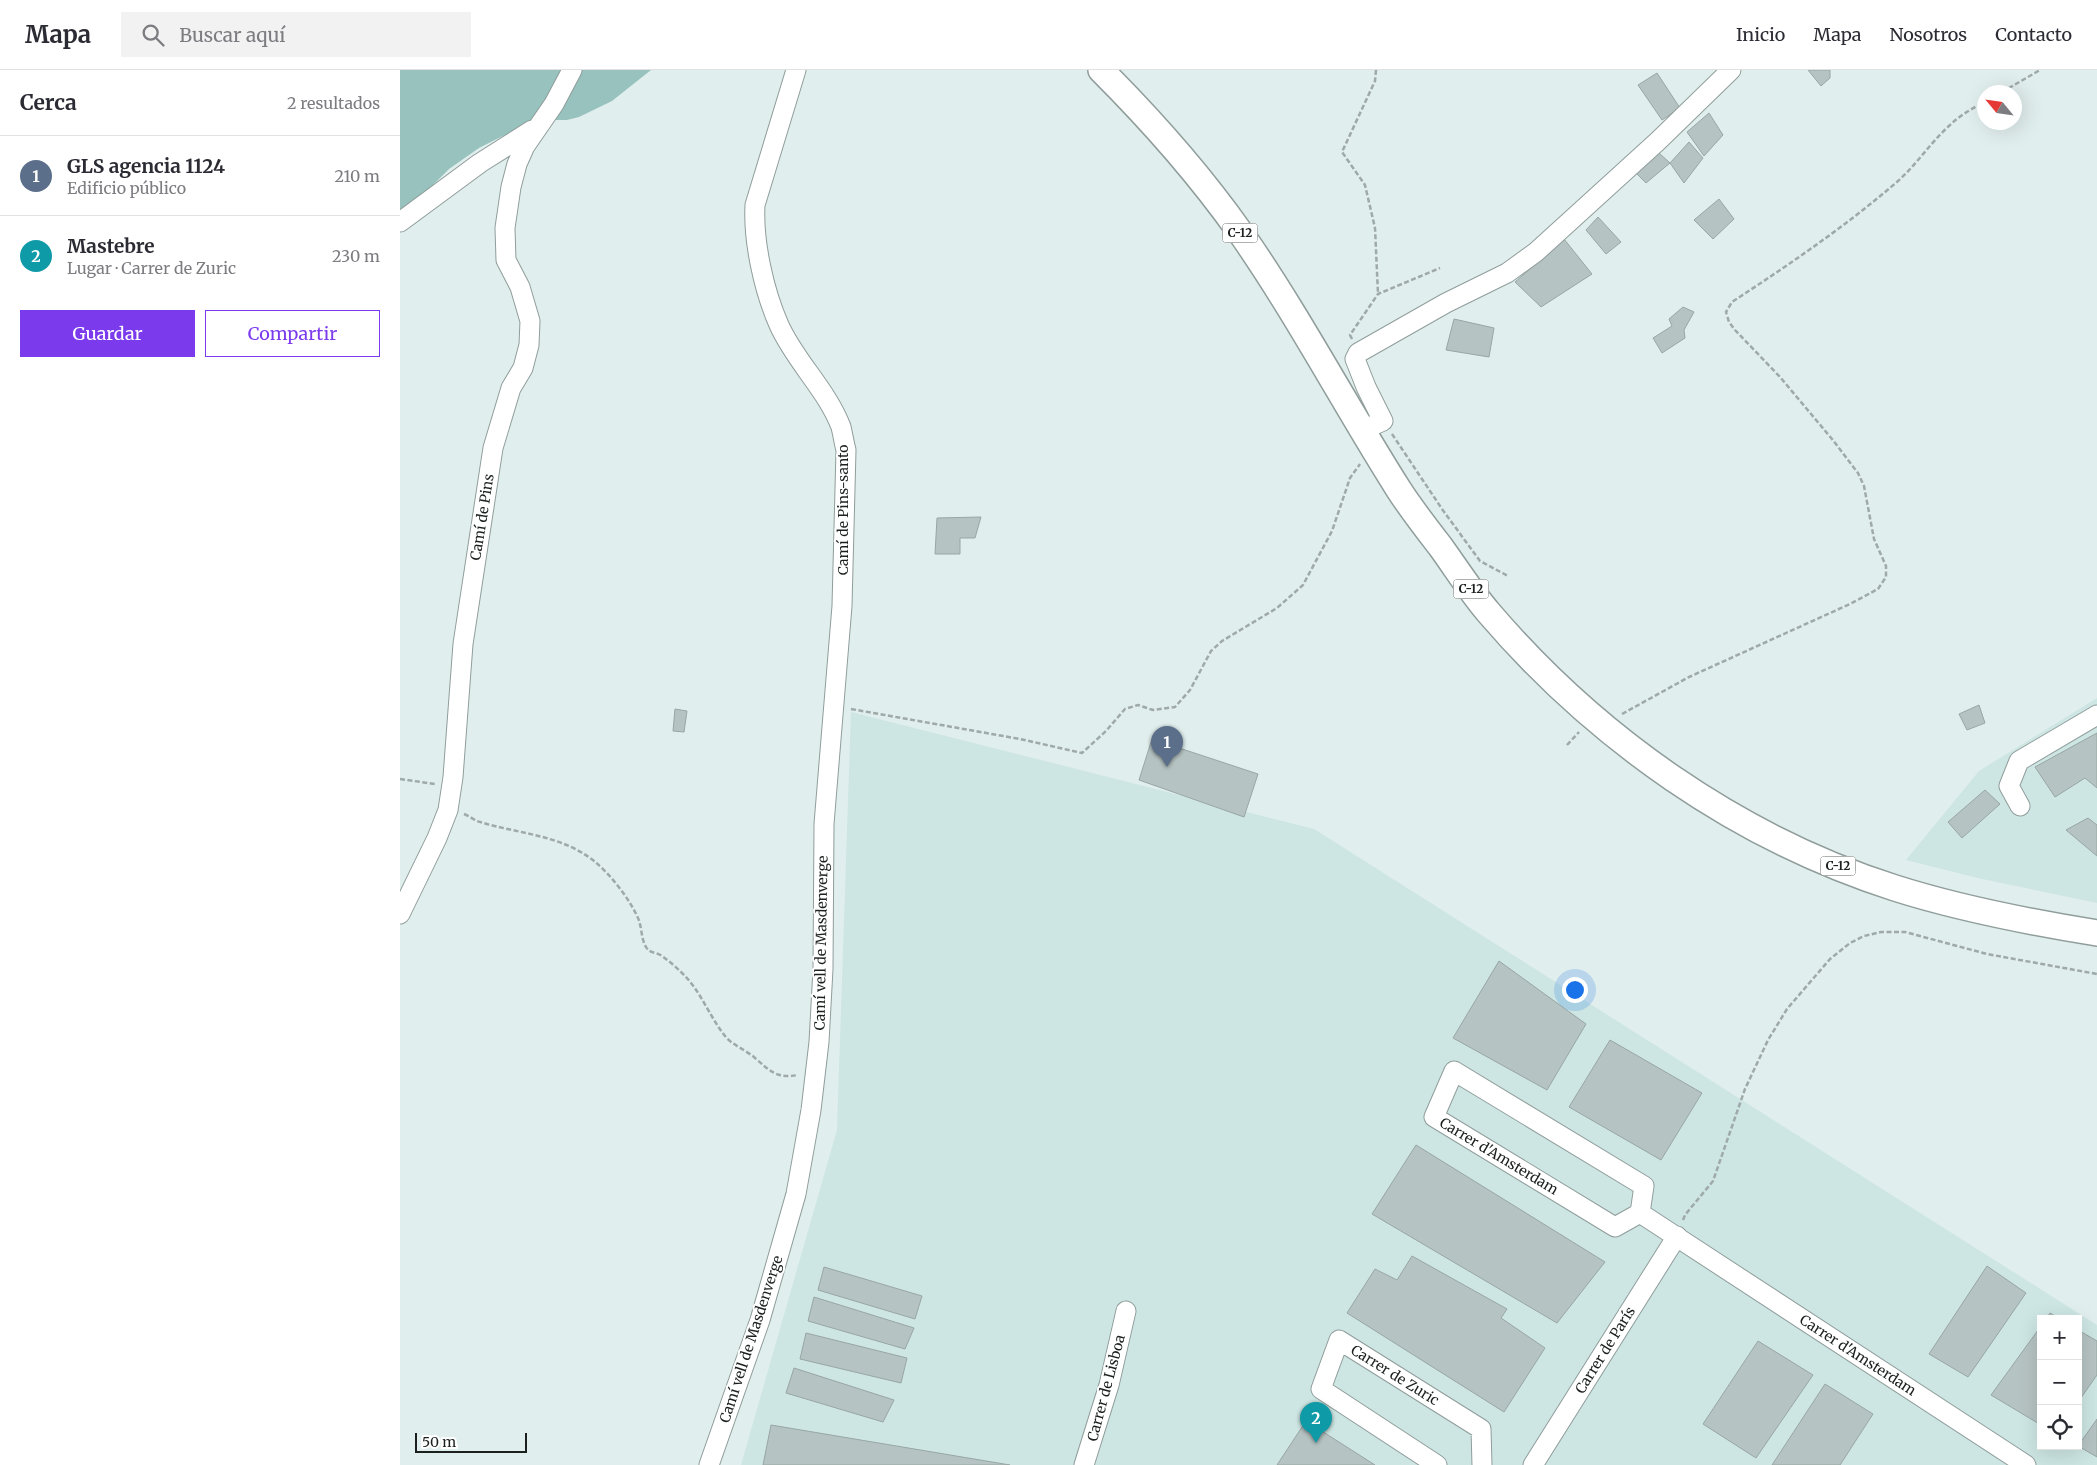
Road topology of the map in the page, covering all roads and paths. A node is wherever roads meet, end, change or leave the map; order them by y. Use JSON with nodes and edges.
{"nodes":[{"id":1,"x":572,"y":70,"type":"edge"},
{"id":2,"x":796,"y":70,"type":"edge"},
{"id":3,"x":1101,"y":70,"type":"edge"},
{"id":4,"x":1376,"y":70,"type":"edge"},
{"id":5,"x":1731,"y":70,"type":"edge"},
{"id":6,"x":2040,"y":70,"type":"edge"},
{"id":7,"x":2014,"y":85,"type":"edge"},
{"id":8,"x":1977,"y":106,"type":"edge"},
{"id":9,"x":537,"y":126,"type":"junction"},
{"id":10,"x":400,"y":222,"type":"edge"},
{"id":11,"x":1440,"y":268,"type":"dead end"},
{"id":12,"x":1378,"y":294,"type":"junction"},
{"id":13,"x":1358,"y":352,"type":"junction"},
{"id":14,"x":1373,"y":426,"type":"junction"},
{"id":15,"x":1364,"y":457,"type":"dead end"},
{"id":16,"x":1508,"y":576,"type":"dead end"},
{"id":17,"x":834,"y":706,"type":"junction"},
{"id":18,"x":2097,"y":715,"type":"edge"},
{"id":19,"x":1608,"y":730,"type":"junction"},
{"id":20,"x":400,"y":779,"type":"edge"},
{"id":21,"x":452,"y":786,"type":"junction"},
{"id":22,"x":2020,"y":806,"type":"dead end"},
{"id":23,"x":448,"y":810,"type":"junction"},
{"id":24,"x":400,"y":914,"type":"edge"},
{"id":25,"x":2097,"y":933,"type":"edge"},
{"id":26,"x":2097,"y":974,"type":"edge"},
{"id":27,"x":803,"y":1072,"type":"dead end"},
{"id":28,"x":1640,"y":1213,"type":"junction"},
{"id":29,"x":1677,"y":1236,"type":"junction"},
{"id":30,"x":1126,"y":1311,"type":"dead end"},
{"id":31,"x":709,"y":1465,"type":"edge"},
{"id":32,"x":1084,"y":1465,"type":"edge"},
{"id":33,"x":1437,"y":1465,"type":"edge"},
{"id":34,"x":1483,"y":1465,"type":"edge"},
{"id":35,"x":1533,"y":1465,"type":"edge"},
{"id":36,"x":2026,"y":1465,"type":"edge"}],
"edges":[{"from":1,"to":9,"type":"street"},
{"from":2,"to":17,"type":"street","name":"Camí de Pins-santo"},
{"from":3,"to":14,"type":"main road","number":"C-12"},
{"from":4,"to":12,"type":"path"},
{"from":5,"to":13,"type":"street"},
{"from":6,"to":7,"type":"path"},
{"from":8,"to":19,"type":"path"},
{"from":9,"to":10,"type":"street"},
{"from":9,"to":21,"type":"street","name":"Camí de Pins"},
{"from":11,"to":12,"type":"path"},
{"from":12,"to":13,"type":"path"},
{"from":13,"to":14,"type":"street"},
{"from":14,"to":16,"type":"path"},
{"from":14,"to":19,"type":"main road","number":"C-12"},
{"from":15,"to":17,"type":"path"},
{"from":17,"to":31,"type":"street","name":"Camí vell de Masdenverge"},
{"from":18,"to":22,"type":"street"},
{"from":19,"to":25,"type":"main road","number":"C-12"},
{"from":20,"to":21,"type":"path"},
{"from":21,"to":23,"type":"street","name":"Camí de Pins"},
{"from":23,"to":24,"type":"street","name":"Camí de Pins"},
{"from":23,"to":27,"type":"path"},
{"from":26,"to":29,"type":"path"},
{"from":28,"to":28,"type":"street","name":"Carrer d'Amsterdam"},
{"from":28,"to":29,"type":"street","name":"Carrer d'Amsterdam"},
{"from":29,"to":35,"type":"street","name":"Carrer de París"},
{"from":29,"to":36,"type":"street","name":"Carrer d'Amsterdam"},
{"from":30,"to":32,"type":"street","name":"Carrer de Lisboa"},
{"from":33,"to":34,"type":"street","name":"Carrer de Zuric"}]}
